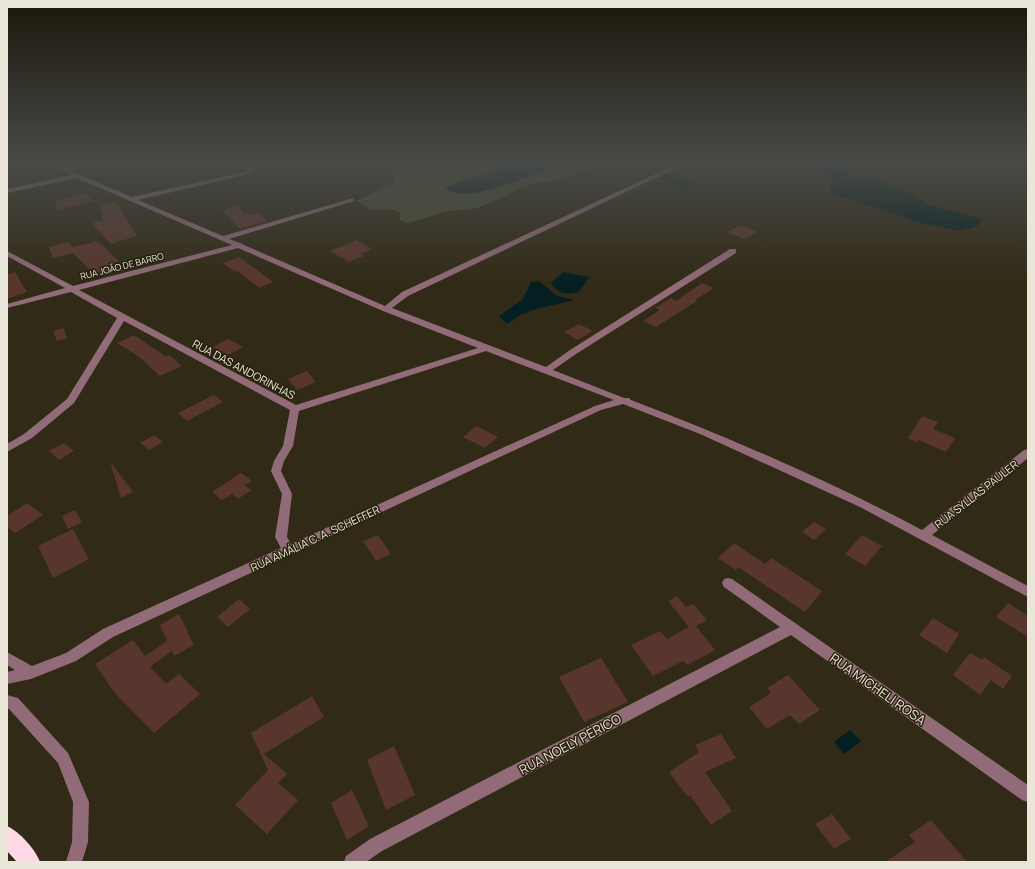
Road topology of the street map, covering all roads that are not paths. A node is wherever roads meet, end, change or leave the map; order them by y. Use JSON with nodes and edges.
{"nodes":[{"id":1,"x":144,"y":204,"type":"edge"},
{"id":2,"x":340,"y":204,"type":"edge"},
{"id":3,"x":595,"y":204,"type":"edge"},
{"id":4,"x":225,"y":238,"type":"junction"},
{"id":5,"x":241,"y":245,"type":"junction"},
{"id":6,"x":733,"y":252,"type":"dead end"},
{"id":7,"x":7,"y":253,"type":"edge"},
{"id":8,"x":72,"y":289,"type":"junction"},
{"id":9,"x":7,"y":306,"type":"edge"},
{"id":10,"x":386,"y":309,"type":"junction"},
{"id":11,"x":122,"y":317,"type":"junction"},
{"id":12,"x":486,"y":348,"type":"junction"},
{"id":13,"x":548,"y":370,"type":"junction"},
{"id":14,"x":626,"y":400,"type":"junction"},
{"id":15,"x":295,"y":409,"type":"junction"},
{"id":16,"x":7,"y":449,"type":"edge"},
{"id":17,"x":1028,"y":453,"type":"edge"},
{"id":18,"x":923,"y":536,"type":"junction"},
{"id":19,"x":288,"y":550,"type":"junction"},
{"id":20,"x":728,"y":583,"type":"dead end"},
{"id":21,"x":1028,"y":592,"type":"edge"},
{"id":22,"x":791,"y":628,"type":"junction"},
{"id":23,"x":7,"y":658,"type":"edge"},
{"id":24,"x":31,"y":673,"type":"junction"},
{"id":25,"x":7,"y":678,"type":"edge"},
{"id":26,"x":7,"y":702,"type":"edge"},
{"id":27,"x":1028,"y":794,"type":"edge"},
{"id":28,"x":7,"y":836,"type":"edge"},
{"id":29,"x":30,"y":862,"type":"edge"},
{"id":30,"x":74,"y":862,"type":"edge"},
{"id":31,"x":352,"y":862,"type":"edge"}],
"edges":[{"from":1,"to":4,"type":"street"},
{"from":2,"to":4,"type":"street"},
{"from":3,"to":10,"type":"street"},
{"from":4,"to":5,"type":"street"},
{"from":5,"to":8,"type":"street","name":"RUA JOÃO DE BARRO"},
{"from":5,"to":10,"type":"street"},
{"from":6,"to":13,"type":"street"},
{"from":7,"to":8,"type":"street","name":"RUA DAS ANDORINHAS"},
{"from":8,"to":9,"type":"street","name":"RUA JOÃO DE BARRO"},
{"from":8,"to":11,"type":"street","name":"RUA DAS ANDORINHAS"},
{"from":10,"to":12,"type":"street"},
{"from":11,"to":15,"type":"street","name":"RUA DAS ANDORINHAS"},
{"from":11,"to":16,"type":"street"},
{"from":12,"to":13,"type":"street"},
{"from":12,"to":15,"type":"street","name":"RUA DAS ANDORINHAS"},
{"from":13,"to":14,"type":"street"},
{"from":14,"to":18,"type":"street"},
{"from":14,"to":19,"type":"street","name":"RUA AMÁLIA C. A. SCHEFFER"},
{"from":15,"to":19,"type":"street"},
{"from":17,"to":18,"type":"street","name":"RUA SYLLAS PAULER"},
{"from":18,"to":21,"type":"street"},
{"from":19,"to":24,"type":"street","name":"RUA AMÁLIA C. A. SCHEFFER"},
{"from":20,"to":22,"type":"street","name":"RUA MICHELI ROSA"},
{"from":22,"to":27,"type":"street","name":"RUA MICHELI ROSA"},
{"from":22,"to":31,"type":"street","name":"RUA NOELY PÉRICO"},
{"from":23,"to":24,"type":"street"},
{"from":24,"to":25,"type":"street","name":"RUA AMÁLIA C. A. SCHEFFER"},
{"from":26,"to":30,"type":"street"},
{"from":28,"to":29,"type":"highway"}]}
